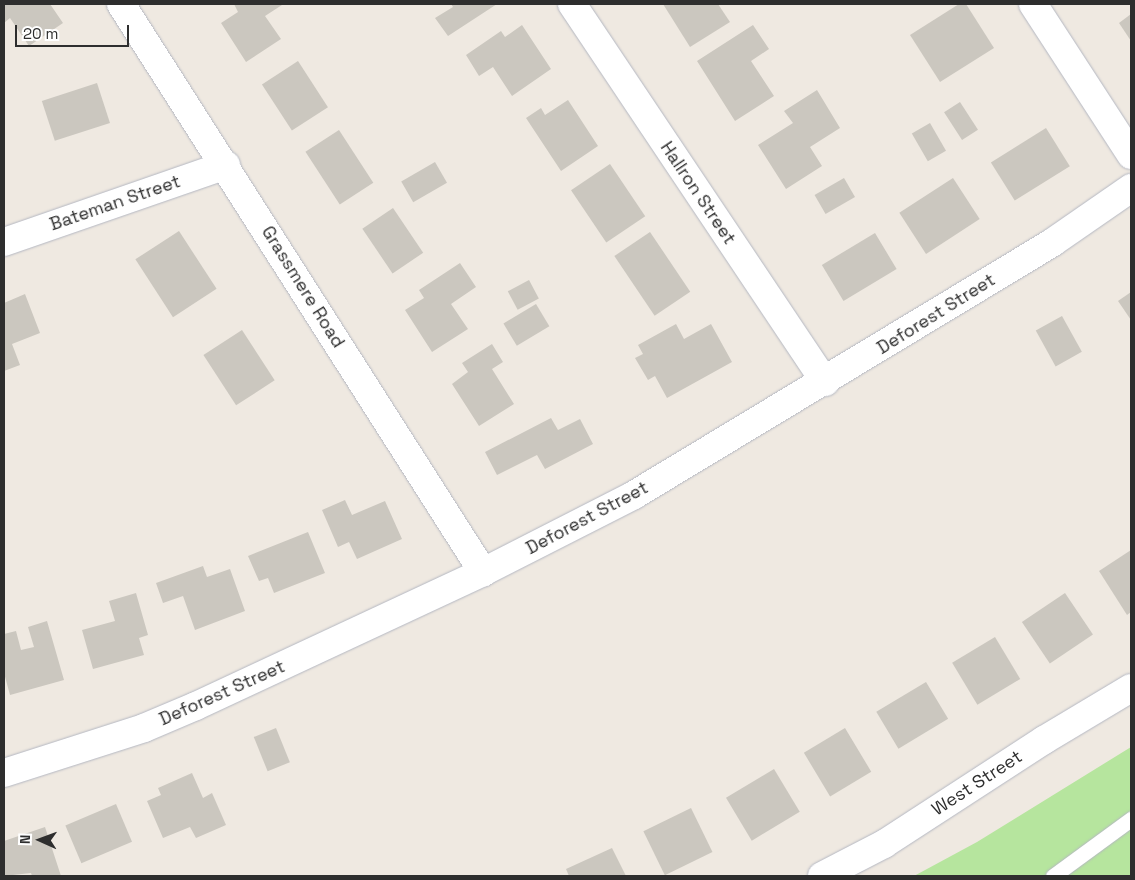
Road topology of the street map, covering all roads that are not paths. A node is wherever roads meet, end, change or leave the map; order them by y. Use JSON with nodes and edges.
{"nodes":[{"id":1,"x":121,"y":4,"type":"edge"},
{"id":2,"x":572,"y":4,"type":"edge"},
{"id":3,"x":1033,"y":4,"type":"edge"},
{"id":4,"x":1131,"y":155,"type":"edge"},
{"id":5,"x":226,"y":165,"type":"junction"},
{"id":6,"x":1131,"y":188,"type":"edge"},
{"id":7,"x":4,"y":242,"type":"edge"},
{"id":8,"x":825,"y":382,"type":"junction"},
{"id":9,"x":483,"y":572,"type":"junction"},
{"id":10,"x":1131,"y":688,"type":"edge"},
{"id":11,"x":4,"y":773,"type":"edge"},
{"id":12,"x":1131,"y":819,"type":"edge"},
{"id":13,"x":822,"y":876,"type":"edge"},
{"id":14,"x":1052,"y":876,"type":"edge"}],
"edges":[{"from":1,"to":5,"type":"street","name":"Grassmere Road"},
{"from":2,"to":8,"type":"street","name":"Hallron Street"},
{"from":3,"to":4,"type":"street"},
{"from":5,"to":7,"type":"street","name":"Bateman Street"},
{"from":5,"to":9,"type":"street","name":"Grassmere Road"},
{"from":6,"to":8,"type":"street","name":"Deforest Street"},
{"from":8,"to":9,"type":"street","name":"Deforest Street"},
{"from":9,"to":11,"type":"street","name":"Deforest Street"},
{"from":10,"to":13,"type":"street","name":"West Street"},
{"from":12,"to":14,"type":"lane"}]}
